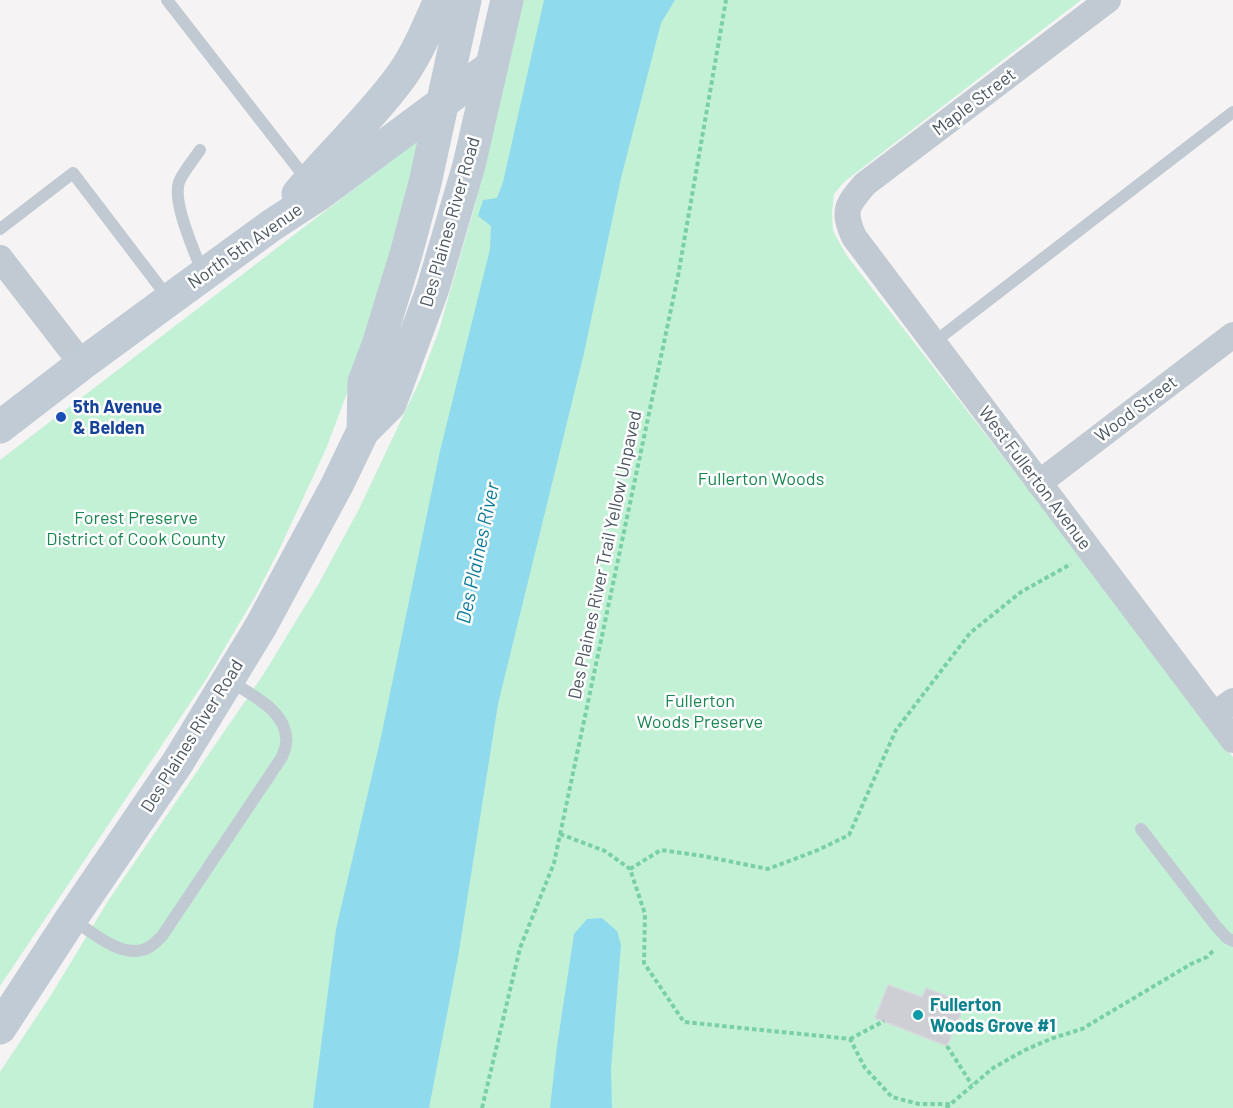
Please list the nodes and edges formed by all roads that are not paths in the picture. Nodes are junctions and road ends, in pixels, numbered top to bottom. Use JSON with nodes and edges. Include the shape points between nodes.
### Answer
{"nodes":[{"id":1,"x":166,"y":0,"type":"edge"},
{"id":2,"x":440,"y":0,"type":"edge"},
{"id":3,"x":465,"y":0,"type":"edge"},
{"id":4,"x":507,"y":0,"type":"edge"},
{"id":5,"x":1108,"y":0,"type":"edge"},
{"id":6,"x":492,"y":66,"type":"junction"},
{"id":7,"x":442,"y":103,"type":"junction"},
{"id":8,"x":1233,"y":112,"type":"edge"},
{"id":9,"x":200,"y":150,"type":"dead end"},
{"id":10,"x":313,"y":188,"type":"junction"},
{"id":11,"x":848,"y":211,"type":"joint"},
{"id":12,"x":0,"y":229,"type":"edge"},
{"id":13,"x":0,"y":258,"type":"edge"},
{"id":14,"x":203,"y":275,"type":"junction"},
{"id":15,"x":169,"y":300,"type":"junction"},
{"id":16,"x":1233,"y":335,"type":"edge"},
{"id":17,"x":933,"y":343,"type":"junction"},
{"id":18,"x":82,"y":364,"type":"junction"},
{"id":19,"x":0,"y":428,"type":"edge"},
{"id":20,"x":363,"y":431,"type":"junction"},
{"id":21,"x":1039,"y":483,"type":"junction"},
{"id":22,"x":228,"y":680,"type":"junction"},
{"id":23,"x":1224,"y":708,"type":"edge"},
{"id":24,"x":1233,"y":740,"type":"edge"},
{"id":25,"x":1141,"y":828,"type":"dead end"},
{"id":26,"x":71,"y":919,"type":"junction"},
{"id":27,"x":1230,"y":940,"type":"edge"},
{"id":28,"x":0,"y":1028,"type":"edge"}],
"edges":[{"from":1,"to":10,"type":"lane"},
{"from":2,"to":10,"type":"main road","via":[[403,73]]},
{"from":3,"to":7,"type":"main road","name":"Des Plaines River Road"},
{"from":4,"to":6,"type":"main road","name":"Des Plaines River Road"},
{"from":5,"to":11,"type":"street","name":"Maple Street","via":[[865,184],[851,200]]},
{"from":6,"to":7,"type":"main road","name":"North 5th Avenue"},
{"from":6,"to":20,"type":"main road","name":"Des Plaines River Road","via":[[434,288],[390,404]]},
{"from":7,"to":10,"type":"main road","name":"North 5th Avenue"},
{"from":7,"to":20,"type":"main road","name":"Des Plaines River Road","via":[[406,254],[364,382]]},
{"from":8,"to":17,"type":"lane"},
{"from":9,"to":14,"type":"lane","via":[[178,191],[179,207]]},
{"from":10,"to":14,"type":"main road","name":"North 5th Avenue","via":[[272,225]]},
{"from":11,"to":17,"type":"street","name":"West Fullerton Avenue","via":[[854,237]]},
{"from":12,"to":15,"type":"lane","via":[[74,173]]},
{"from":13,"to":18,"type":"street"},
{"from":14,"to":15,"type":"main road","name":"North 5th Avenue"},
{"from":15,"to":18,"type":"main road","name":"North 5th Avenue"},
{"from":16,"to":21,"type":"street","name":"Wood Street"},
{"from":17,"to":21,"type":"street","name":"West Fullerton Avenue"},
{"from":18,"to":19,"type":"main road","name":"North 5th Avenue"},
{"from":20,"to":22,"type":"main road","name":"Des Plaines River Road","via":[[261,626]]},
{"from":21,"to":23,"type":"street","name":"West Fullerton Avenue"},
{"from":22,"to":26,"type":"main road","name":"Des Plaines River Road","via":[[178,762]]},
{"from":22,"to":26,"type":"lane","via":[[278,716],[286,735],[282,757],[166,931],[151,946],[135,951],[115,947]]},
{"from":23,"to":24,"type":"street","name":"West Fullerton Avenue"},
{"from":25,"to":27,"type":"lane"},
{"from":26,"to":28,"type":"main road","name":"Des Plaines River Road"}]}
